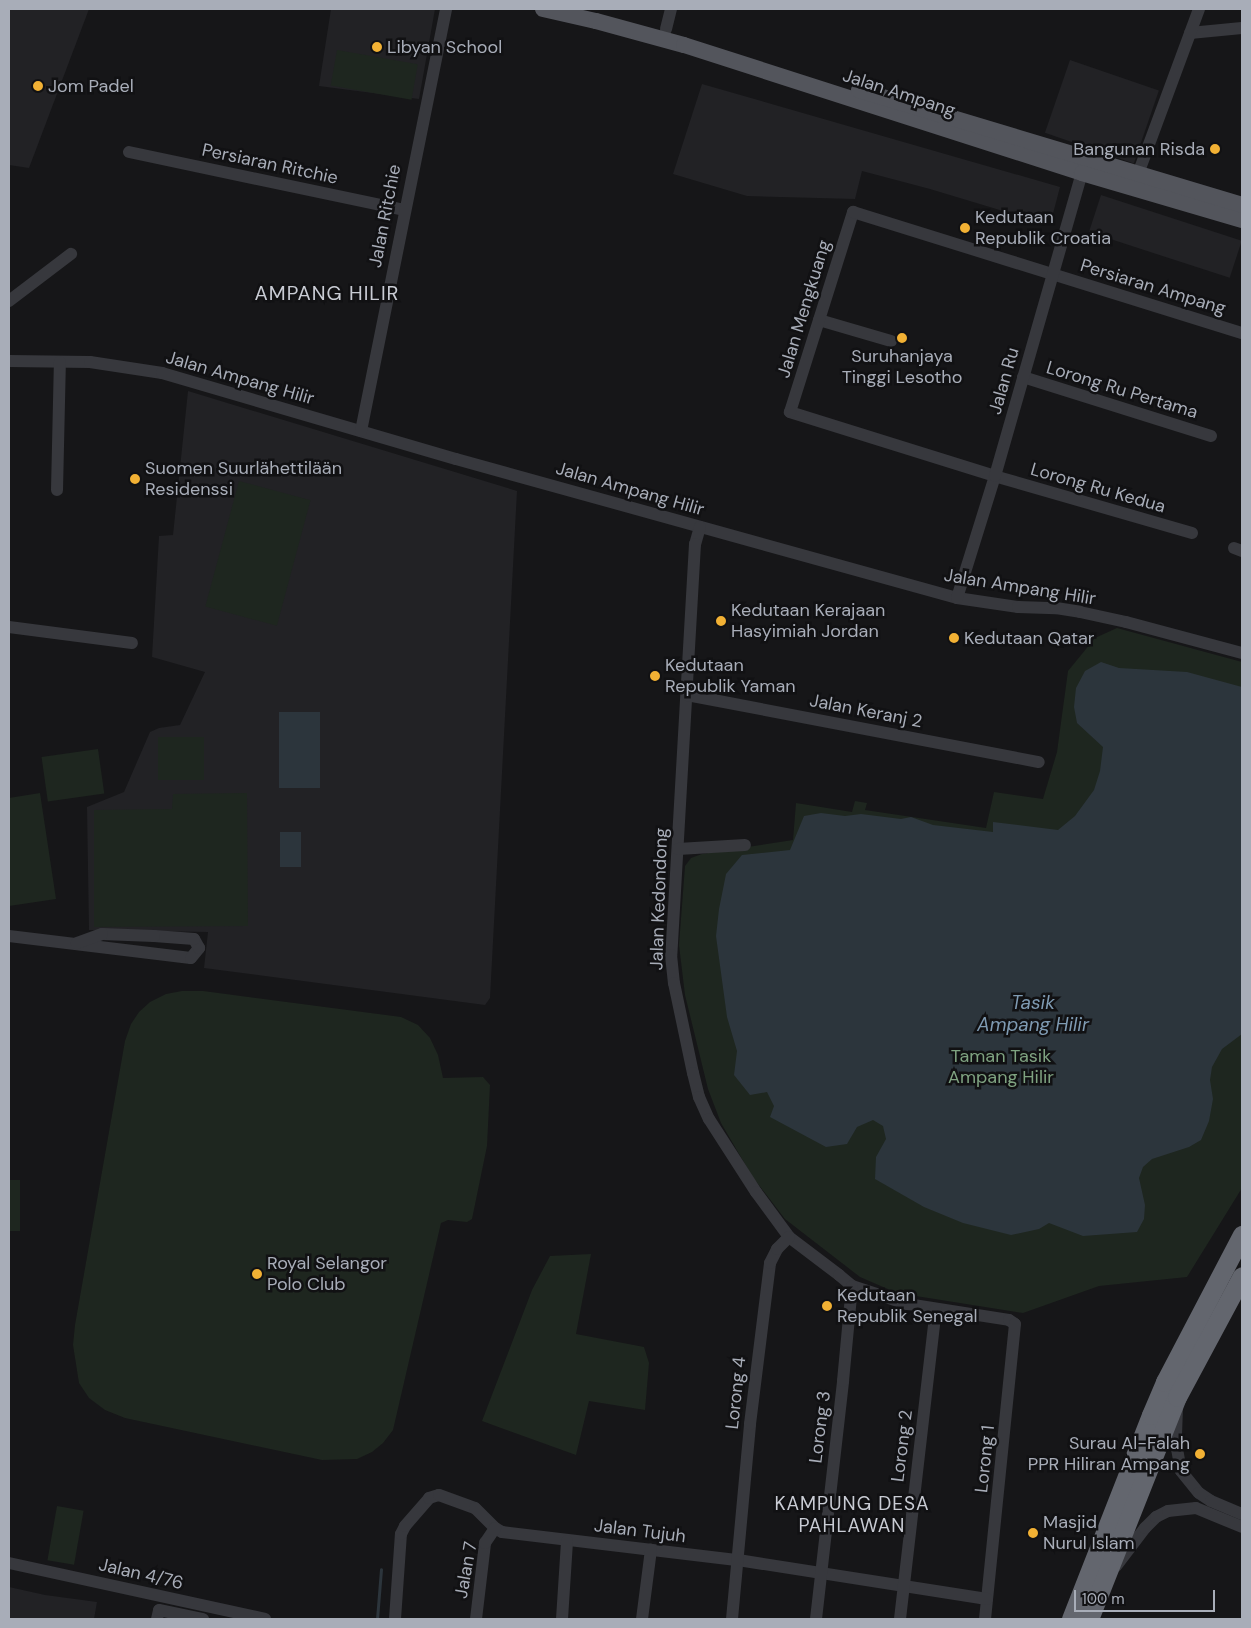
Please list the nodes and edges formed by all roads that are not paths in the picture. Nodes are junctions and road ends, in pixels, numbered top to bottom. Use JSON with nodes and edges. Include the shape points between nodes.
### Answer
{"nodes":[{"id":1,"x":446,"y":9,"type":"edge"},
{"id":2,"x":543,"y":9,"type":"edge"},
{"id":3,"x":593,"y":9,"type":"edge"},
{"id":4,"x":671,"y":9,"type":"edge"},
{"id":5,"x":1199,"y":9,"type":"edge"},
{"id":6,"x":1242,"y":28,"type":"edge"},
{"id":7,"x":666,"y":29,"type":"junction"},
{"id":8,"x":1190,"y":33,"type":"junction"},
{"id":9,"x":129,"y":152,"type":"dead end"},
{"id":10,"x":1082,"y":172,"type":"junction"},
{"id":11,"x":1138,"y":174,"type":"junction"},
{"id":12,"x":1242,"y":205,"type":"edge"},
{"id":13,"x":404,"y":210,"type":"junction"},
{"id":14,"x":1242,"y":220,"type":"edge"},
{"id":15,"x":71,"y":254,"type":"dead end"},
{"id":16,"x":1053,"y":275,"type":"junction"},
{"id":17,"x":9,"y":301,"type":"edge"},
{"id":18,"x":819,"y":320,"type":"junction"},
{"id":19,"x":1242,"y":332,"type":"edge"},
{"id":20,"x":891,"y":341,"type":"dead end"},
{"id":21,"x":9,"y":361,"type":"edge"},
{"id":22,"x":60,"y":362,"type":"junction"},
{"id":23,"x":1023,"y":377,"type":"junction"},
{"id":24,"x":361,"y":430,"type":"junction"},
{"id":25,"x":1211,"y":436,"type":"dead end"},
{"id":26,"x":995,"y":476,"type":"junction"},
{"id":27,"x":57,"y":490,"type":"dead end"},
{"id":28,"x":700,"y":527,"type":"junction"},
{"id":29,"x":1192,"y":533,"type":"dead end"},
{"id":30,"x":957,"y":598,"type":"junction"},
{"id":31,"x":9,"y":627,"type":"edge"},
{"id":32,"x":132,"y":643,"type":"dead end"},
{"id":33,"x":1242,"y":653,"type":"edge"},
{"id":34,"x":687,"y":695,"type":"junction"},
{"id":35,"x":1039,"y":762,"type":"dead end"},
{"id":36,"x":745,"y":845,"type":"dead end"},
{"id":37,"x":678,"y":849,"type":"junction"},
{"id":38,"x":9,"y":936,"type":"edge"},
{"id":39,"x":77,"y":943,"type":"junction"},
{"id":40,"x":1242,"y":1235,"type":"edge"},
{"id":41,"x":789,"y":1237,"type":"junction"},
{"id":42,"x":1242,"y":1276,"type":"edge"},
{"id":43,"x":852,"y":1286,"type":"junction"},
{"id":44,"x":936,"y":1309,"type":"junction"},
{"id":45,"x":1015,"y":1324,"type":"joint"},
{"id":46,"x":1177,"y":1397,"type":"junction"},
{"id":47,"x":1242,"y":1514,"type":"edge"},
{"id":48,"x":1242,"y":1527,"type":"edge"},
{"id":49,"x":495,"y":1528,"type":"junction"},
{"id":50,"x":567,"y":1540,"type":"junction"},
{"id":51,"x":651,"y":1550,"type":"junction"},
{"id":52,"x":738,"y":1560,"type":"junction"},
{"id":53,"x":9,"y":1563,"type":"edge"},
{"id":54,"x":822,"y":1573,"type":"junction"},
{"id":55,"x":1104,"y":1581,"type":"junction"},
{"id":56,"x":904,"y":1586,"type":"junction"},
{"id":57,"x":987,"y":1599,"type":"junction"},
{"id":58,"x":158,"y":1615,"type":"edge"},
{"id":59,"x":203,"y":1619,"type":"edge"},
{"id":60,"x":265,"y":1619,"type":"edge"},
{"id":61,"x":395,"y":1619,"type":"edge"},
{"id":62,"x":476,"y":1619,"type":"edge"},
{"id":63,"x":562,"y":1619,"type":"edge"},
{"id":64,"x":642,"y":1619,"type":"edge"},
{"id":65,"x":732,"y":1619,"type":"edge"},
{"id":66,"x":816,"y":1619,"type":"edge"},
{"id":67,"x":900,"y":1619,"type":"edge"},
{"id":68,"x":985,"y":1619,"type":"edge"},
{"id":69,"x":1071,"y":1619,"type":"edge"},
{"id":70,"x":1090,"y":1619,"type":"edge"}],
"edges":[{"from":1,"to":13,"type":"street","name":"Jalan Ritchie"},
{"from":2,"to":10,"type":"main road","name":"Jalan Ampang","via":[[677,43]]},
{"from":3,"to":7,"type":"main road","name":"Jalan Ampang"},
{"from":4,"to":7,"type":"street"},
{"from":5,"to":8,"type":"street"},
{"from":6,"to":8,"type":"street"},
{"from":7,"to":11,"type":"main road","name":"Jalan Ampang"},
{"from":8,"to":11,"type":"street"},
{"from":9,"to":13,"type":"street","name":"Persiaran Ritchie"},
{"from":10,"to":14,"type":"main road","name":"Jalan Ampang"},
{"from":10,"to":16,"type":"street","name":"Jalan Ru"},
{"from":11,"to":12,"type":"main road","name":"Jalan Ampang"},
{"from":13,"to":24,"type":"street","name":"Jalan Ritchie"},
{"from":15,"to":17,"type":"street"},
{"from":16,"to":18,"type":"street","name":"Jalan Mengkuang","via":[[853,212]]},
{"from":16,"to":19,"type":"street","name":"Persiaran Ampang"},
{"from":16,"to":23,"type":"street","name":"Jalan Ru"},
{"from":18,"to":20,"type":"street"},
{"from":18,"to":26,"type":"street","name":"Jalan Mengkuang","via":[[790,412]]},
{"from":21,"to":22,"type":"street","name":"Jalan Ampang Hilir"},
{"from":22,"to":24,"type":"street","name":"Jalan Ampang Hilir","via":[[115,364],[162,373]]},
{"from":22,"to":27,"type":"street"},
{"from":23,"to":25,"type":"street","name":"Lorong Ru Pertama"},
{"from":23,"to":26,"type":"street","name":"Jalan Ru"},
{"from":24,"to":28,"type":"street","name":"Jalan Ampang Hilir"},
{"from":26,"to":29,"type":"street","name":"Lorong Ru Kedua"},
{"from":26,"to":30,"type":"street","name":"Jalan Ru"},
{"from":28,"to":30,"type":"street","name":"Jalan Ampang Hilir"},
{"from":28,"to":34,"type":"street","name":"Jalan Kedondong","via":[[695,544]]},
{"from":30,"to":33,"type":"street","name":"Jalan Ampang Hilir","via":[[1080,612]]},
{"from":31,"to":32,"type":"street"},
{"from":34,"to":35,"type":"street","name":"Jalan Keranj 2"},
{"from":34,"to":37,"type":"street","name":"Jalan Kedondong"},
{"from":36,"to":37,"type":"street"},
{"from":37,"to":41,"type":"street","name":"Jalan Kedondong","via":[[671,955],[699,1097],[709,1119]]},
{"from":38,"to":39,"type":"street"},
{"from":39,"to":39,"type":"street","via":[[102,934],[194,938],[199,948],[191,958]]},
{"from":40,"to":69,"type":"highway","via":[[1154,1407]]},
{"from":41,"to":43,"type":"street","name":"Jalan Kedondong"},
{"from":41,"to":52,"type":"street","name":"Lorong 4","via":[[777,1249],[770,1263],[750,1424]]},
{"from":42,"to":46,"type":"highway"},
{"from":43,"to":44,"type":"street","name":"Jalan Kedondong","via":[[907,1304]]},
{"from":43,"to":54,"type":"street","name":"Lorong 3"},
{"from":44,"to":45,"type":"street","name":"Jalan Kedondong","via":[[1009,1320]]},
{"from":44,"to":56,"type":"street","name":"Lorong 2"},
{"from":45,"to":57,"type":"street","name":"Lorong 1"},
{"from":46,"to":47,"type":"street","via":[[1176,1443],[1181,1470],[1199,1493]]},
{"from":46,"to":55,"type":"highway"},
{"from":48,"to":55,"type":"street","via":[[1196,1508],[1168,1511],[1145,1528]]},
{"from":49,"to":50,"type":"street","name":"Jalan Tujuh","via":[[502,1532]]},
{"from":49,"to":61,"type":"street","via":[[475,1508],[439,1495],[429,1498],[401,1534]]},
{"from":49,"to":62,"type":"street","name":"Jalan 7","via":[[485,1543]]},
{"from":50,"to":51,"type":"street","name":"Jalan Tujuh"},
{"from":50,"to":63,"type":"street"},
{"from":51,"to":52,"type":"street","name":"Jalan Tujuh"},
{"from":51,"to":64,"type":"street"},
{"from":52,"to":54,"type":"street","name":"Jalan Tujuh"},
{"from":52,"to":65,"type":"street","name":"Lorong 4"},
{"from":53,"to":60,"type":"street","name":"Jalan 4/76"},
{"from":54,"to":56,"type":"street","name":"Jalan Tujuh"},
{"from":54,"to":66,"type":"street","name":"Lorong 3"},
{"from":55,"to":70,"type":"highway"},
{"from":56,"to":57,"type":"street","name":"Jalan Tujuh"},
{"from":56,"to":67,"type":"street","name":"Lorong 2"},
{"from":57,"to":68,"type":"street","name":"Lorong 1"},
{"from":58,"to":59,"type":"street"}]}
